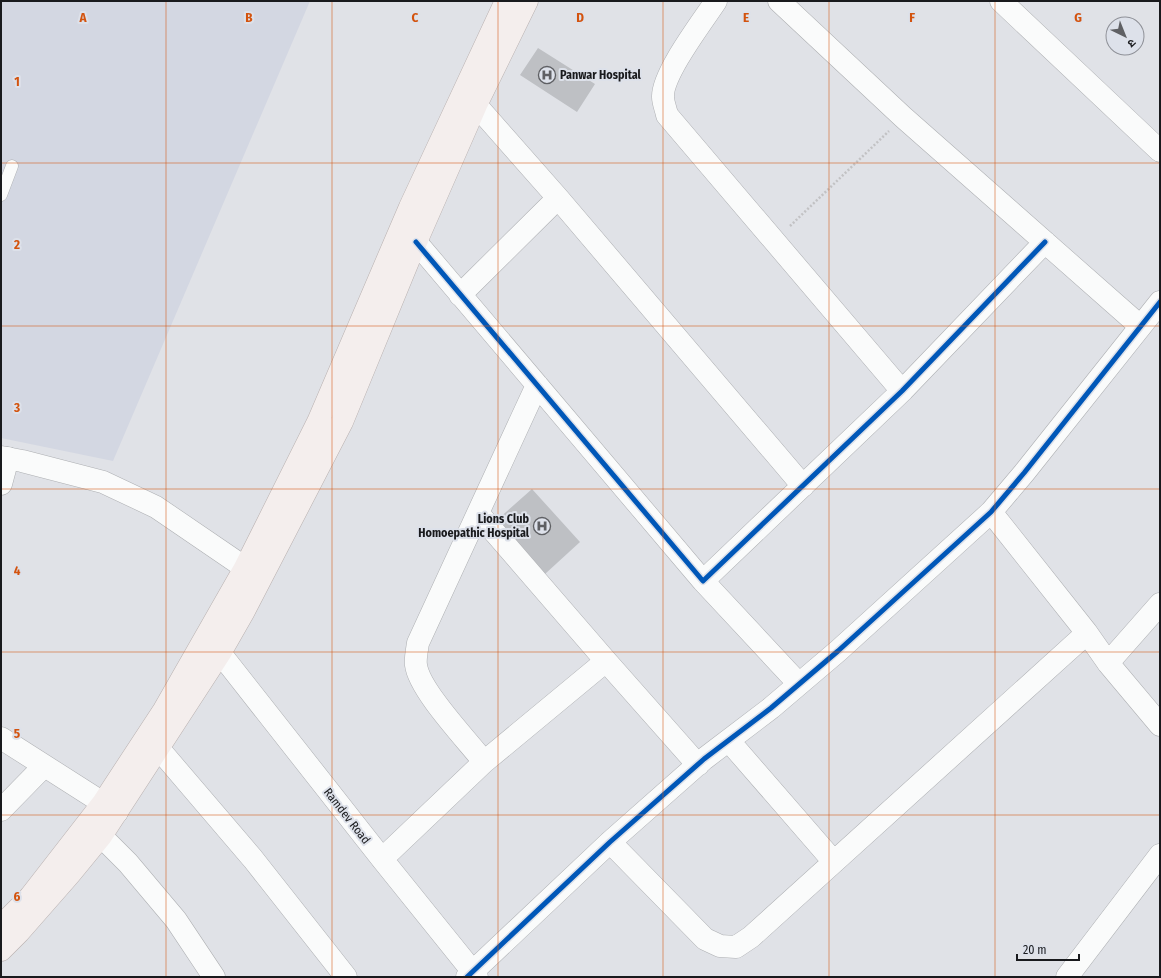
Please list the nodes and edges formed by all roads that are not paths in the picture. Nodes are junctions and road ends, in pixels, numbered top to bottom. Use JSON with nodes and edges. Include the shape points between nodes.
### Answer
{"nodes":[{"id":1,"x":506,"y":1,"type":"edge"},
{"id":2,"x":528,"y":1,"type":"edge"},
{"id":3,"x":716,"y":1,"type":"edge"},
{"id":4,"x":779,"y":1,"type":"edge"},
{"id":5,"x":1001,"y":1,"type":"edge"},
{"id":6,"x":476,"y":105,"type":"junction"},
{"id":7,"x":1160,"y":151,"type":"edge"},
{"id":8,"x":12,"y":166,"type":"dead end"},
{"id":9,"x":1,"y":195,"type":"edge"},
{"id":10,"x":558,"y":198,"type":"junction"},
{"id":11,"x":416,"y":242,"type":"junction"},
{"id":12,"x":1045,"y":242,"type":"junction"},
{"id":13,"x":460,"y":295,"type":"junction"},
{"id":14,"x":1160,"y":302,"type":"edge"},
{"id":15,"x":1140,"y":326,"type":"junction"},
{"id":16,"x":537,"y":385,"type":"junction"},
{"id":17,"x":902,"y":391,"type":"junction"},
{"id":18,"x":4,"y":457,"type":"edge"},
{"id":19,"x":1,"y":484,"type":"edge"},
{"id":20,"x":803,"y":486,"type":"junction"},
{"id":21,"x":991,"y":512,"type":"junction"},
{"id":22,"x":478,"y":513,"type":"junction"},
{"id":23,"x":253,"y":573,"type":"junction"},
{"id":24,"x":703,"y":581,"type":"junction"},
{"id":25,"x":1160,"y":604,"type":"edge"},
{"id":26,"x":1086,"y":633,"type":"junction"},
{"id":27,"x":220,"y":653,"type":"junction"},
{"id":28,"x":606,"y":661,"type":"junction"},
{"id":29,"x":1108,"y":663,"type":"junction"},
{"id":30,"x":799,"y":684,"type":"junction"},
{"id":31,"x":1160,"y":725,"type":"edge"},
{"id":32,"x":1,"y":738,"type":"edge"},
{"id":33,"x":729,"y":741,"type":"junction"},
{"id":34,"x":159,"y":748,"type":"junction"},
{"id":35,"x":484,"y":762,"type":"junction"},
{"id":36,"x":698,"y":765,"type":"junction"},
{"id":37,"x":44,"y":766,"type":"junction"},
{"id":38,"x":110,"y":808,"type":"junction"},
{"id":39,"x":1,"y":810,"type":"edge"},
{"id":40,"x":101,"y":836,"type":"junction"},
{"id":41,"x":610,"y":842,"type":"junction"},
{"id":42,"x":1160,"y":855,"type":"edge"},
{"id":43,"x":382,"y":859,"type":"junction"},
{"id":44,"x":834,"y":862,"type":"junction"},
{"id":45,"x":1,"y":926,"type":"edge"},
{"id":46,"x":1,"y":950,"type":"edge"},
{"id":47,"x":472,"y":975,"type":"edge"},
{"id":48,"x":214,"y":977,"type":"edge"},
{"id":49,"x":346,"y":977,"type":"edge"},
{"id":50,"x":1067,"y":977,"type":"edge"}],
"edges":[{"from":1,"to":23,"type":"main road","via":[[410,207]]},
{"from":2,"to":6,"type":"main road"},
{"from":3,"to":17,"type":"street","via":[[666,79],[663,97],[667,115]]},
{"from":4,"to":12,"type":"street","via":[[903,117]]},
{"from":5,"to":7,"type":"street"},
{"from":6,"to":10,"type":"street"},
{"from":6,"to":11,"type":"main road"},
{"from":8,"to":9,"type":"lane"},
{"from":10,"to":13,"type":"street"},
{"from":10,"to":20,"type":"street"},
{"from":11,"to":13,"type":"street"},
{"from":11,"to":23,"type":"main road","via":[[342,422]]},
{"from":12,"to":15,"type":"street"},
{"from":12,"to":17,"type":"street"},
{"from":13,"to":16,"type":"street"},
{"from":14,"to":15,"type":"street"},
{"from":15,"to":21,"type":"street"},
{"from":16,"to":22,"type":"street"},
{"from":16,"to":24,"type":"street"},
{"from":17,"to":20,"type":"street"},
{"from":18,"to":19,"type":"street"},
{"from":18,"to":23,"type":"street","via":[[103,482],[156,507]]},
{"from":20,"to":24,"type":"street"},
{"from":21,"to":26,"type":"street"},
{"from":21,"to":30,"type":"street"},
{"from":22,"to":28,"type":"street"},
{"from":22,"to":35,"type":"street","via":[[418,643],[416,665],[423,684],[436,703]]},
{"from":23,"to":27,"type":"main road"},
{"from":23,"to":38,"type":"main road","via":[[164,710]]},
{"from":24,"to":30,"type":"street"},
{"from":25,"to":29,"type":"street"},
{"from":26,"to":29,"type":"street"},
{"from":26,"to":44,"type":"street"},
{"from":27,"to":34,"type":"main road"},
{"from":27,"to":43,"type":"street","name":"Ramdev Road"},
{"from":28,"to":35,"type":"street"},
{"from":28,"to":36,"type":"street"},
{"from":29,"to":31,"type":"street"},
{"from":30,"to":33,"type":"street"},
{"from":32,"to":37,"type":"street"},
{"from":33,"to":36,"type":"street"},
{"from":33,"to":44,"type":"street"},
{"from":34,"to":38,"type":"main road"},
{"from":34,"to":49,"type":"street","via":[[253,859]]},
{"from":35,"to":43,"type":"street"},
{"from":36,"to":41,"type":"street"},
{"from":37,"to":38,"type":"street"},
{"from":37,"to":39,"type":"street"},
{"from":38,"to":40,"type":"main road"},
{"from":38,"to":45,"type":"main road"},
{"from":40,"to":46,"type":"main road"},
{"from":40,"to":48,"type":"street","via":[[128,863],[176,920]]},
{"from":41,"to":44,"type":"street","via":[[705,939],[720,946],[736,947],[751,937]]},
{"from":41,"to":47,"type":"street"},
{"from":42,"to":50,"type":"street"},
{"from":43,"to":47,"type":"street","name":"Ramdev Road"}]}
